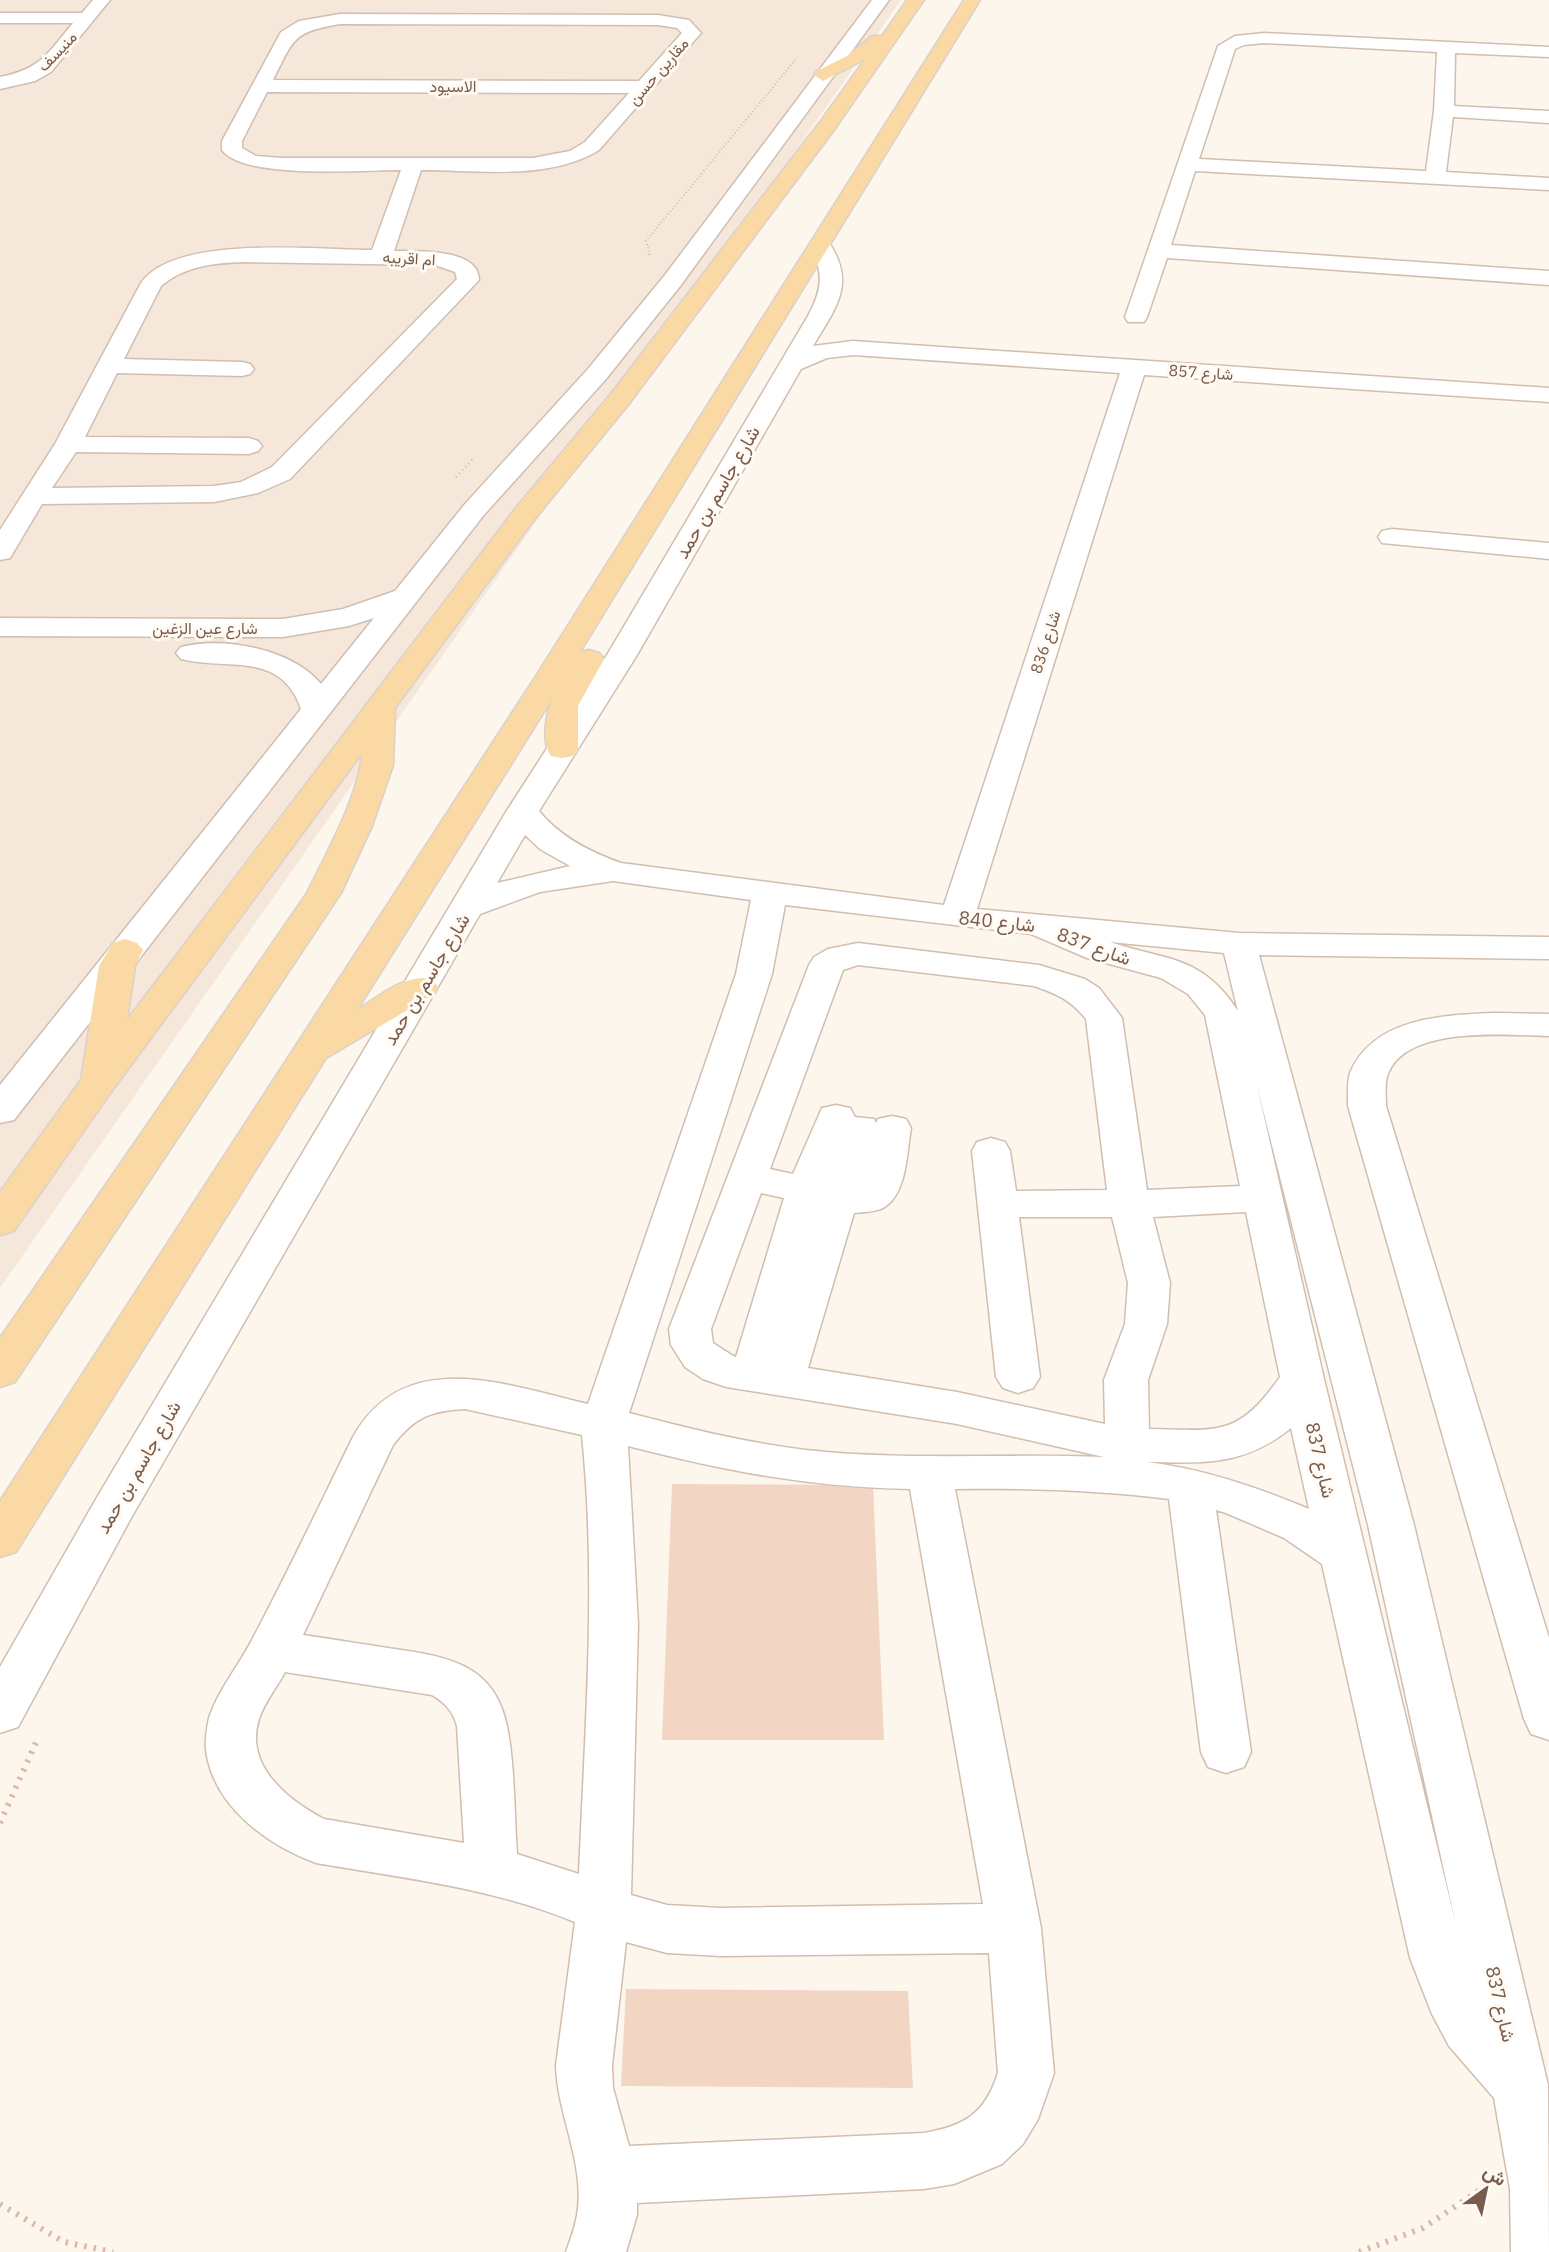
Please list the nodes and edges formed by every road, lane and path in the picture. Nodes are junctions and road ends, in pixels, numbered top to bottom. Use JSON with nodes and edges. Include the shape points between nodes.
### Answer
{"nodes":[{"id":1,"x":102,"y":0,"type":"edge"},
{"id":2,"x":432,"y":0,"type":"edge"},
{"id":3,"x":881,"y":0,"type":"edge"},
{"id":4,"x":916,"y":0,"type":"edge"},
{"id":5,"x":972,"y":0,"type":"edge"},
{"id":6,"x":0,"y":18,"type":"edge"},
{"id":7,"x":88,"y":18,"type":"junction"},
{"id":8,"x":422,"y":19,"type":"junction"},
{"id":9,"x":897,"y":27,"type":"junction"},
{"id":10,"x":1446,"y":47,"type":"junction"},
{"id":11,"x":801,"y":52,"type":"dead end"},
{"id":12,"x":1549,"y":52,"type":"edge"},
{"id":13,"x":823,"y":75,"type":"junction"},
{"id":14,"x":0,"y":83,"type":"edge"},
{"id":15,"x":262,"y":86,"type":"junction"},
{"id":16,"x":644,"y":87,"type":"junction"},
{"id":17,"x":1444,"y":111,"type":"junction"},
{"id":18,"x":1549,"y":117,"type":"edge"},
{"id":19,"x":413,"y":164,"type":"junction"},
{"id":20,"x":1189,"y":165,"type":"junction"},
{"id":21,"x":1435,"y":178,"type":"junction"},
{"id":22,"x":1549,"y":184,"type":"edge"},
{"id":23,"x":820,"y":246,"type":"junction"},
{"id":24,"x":1158,"y":251,"type":"junction"},
{"id":25,"x":381,"y":256,"type":"junction"},
{"id":26,"x":650,"y":257,"type":"dead end"},
{"id":27,"x":1549,"y":278,"type":"edge"},
{"id":28,"x":1136,"y":317,"type":"dead end"},
{"id":29,"x":813,"y":327,"type":"junction"},
{"id":30,"x":853,"y":348,"type":"junction"},
{"id":31,"x":791,"y":364,"type":"junction"},
{"id":32,"x":108,"y":366,"type":"junction"},
{"id":33,"x":1134,"y":367,"type":"junction"},
{"id":34,"x":242,"y":369,"type":"dead end"},
{"id":35,"x":1549,"y":395,"type":"edge"},
{"id":36,"x":68,"y":444,"type":"junction"},
{"id":37,"x":249,"y":446,"type":"dead end"},
{"id":38,"x":477,"y":455,"type":"dead end"},
{"id":39,"x":454,"y":479,"type":"dead end"},
{"id":40,"x":34,"y":496,"type":"junction"},
{"id":41,"x":1392,"y":537,"type":"dead end"},
{"id":42,"x":1549,"y":551,"type":"edge"},
{"id":43,"x":0,"y":552,"type":"edge"},
{"id":44,"x":405,"y":597,"type":"junction"},
{"id":45,"x":587,"y":617,"type":"junction"},
{"id":46,"x":0,"y":627,"type":"edge"},
{"id":47,"x":283,"y":628,"type":"junction"},
{"id":48,"x":0,"y":651,"type":"edge"},
{"id":49,"x":263,"y":658,"type":"junction"},
{"id":50,"x":380,"y":708,"type":"junction"},
{"id":51,"x":316,"y":709,"type":"junction"},
{"id":52,"x":562,"y":749,"type":"junction"},
{"id":53,"x":522,"y":812,"type":"junction"},
{"id":54,"x":615,"y":872,"type":"junction"},
{"id":55,"x":770,"y":892,"type":"junction"},
{"id":56,"x":469,"y":906,"type":"junction"},
{"id":57,"x":957,"y":917,"type":"junction"},
{"id":58,"x":1041,"y":926,"type":"junction"},
{"id":59,"x":1239,"y":944,"type":"junction"},
{"id":60,"x":1549,"y":948,"type":"edge"},
{"id":61,"x":125,"y":950,"type":"junction"},
{"id":62,"x":420,"y":987,"type":"junction"},
{"id":63,"x":1549,"y":1025,"type":"edge"},
{"id":64,"x":309,"y":1054,"type":"junction"},
{"id":65,"x":98,"y":1084,"type":"junction"},
{"id":66,"x":0,"y":1111,"type":"edge"},
{"id":67,"x":862,"y":1124,"type":"dead end"},
{"id":68,"x":991,"y":1151,"type":"dead end"},
{"id":69,"x":748,"y":1177,"type":"junction"},
{"id":70,"x":822,"y":1194,"type":"junction"},
{"id":71,"x":1262,"y":1198,"type":"junction"},
{"id":72,"x":998,"y":1203,"type":"junction"},
{"id":73,"x":1129,"y":1203,"type":"junction"},
{"id":74,"x":0,"y":1222,"type":"edge"},
{"id":75,"x":0,"y":1371,"type":"edge"},
{"id":76,"x":767,"y":1376,"type":"junction"},
{"id":77,"x":1018,"y":1377,"type":"dead end"},
{"id":78,"x":1302,"y":1379,"type":"junction"},
{"id":79,"x":603,"y":1424,"type":"junction"},
{"id":80,"x":1127,"y":1444,"type":"junction"},
{"id":81,"x":929,"y":1471,"type":"junction"},
{"id":82,"x":1190,"y":1485,"type":"junction"},
{"id":83,"x":0,"y":1539,"type":"edge"},
{"id":84,"x":1342,"y":1554,"type":"junction"},
{"id":85,"x":272,"y":1650,"type":"junction"},
{"id":86,"x":0,"y":1713,"type":"edge"},
{"id":87,"x":1549,"y":1719,"type":"edge"},
{"id":88,"x":1226,"y":1752,"type":"dead end"},
{"id":89,"x":492,"y":1871,"type":"junction"},
{"id":90,"x":604,"y":1908,"type":"junction"},
{"id":91,"x":1014,"y":1928,"type":"junction"},
{"id":92,"x":1520,"y":2085,"type":"junction"},
{"id":93,"x":607,"y":2176,"type":"junction"},
{"id":94,"x":1491,"y":2184,"type":"dead end"},
{"id":95,"x":0,"y":2204,"type":"edge"},
{"id":96,"x":113,"y":2252,"type":"edge"},
{"id":97,"x":596,"y":2252,"type":"edge"},
{"id":98,"x":1359,"y":2252,"type":"edge"},
{"id":99,"x":1541,"y":2252,"type":"edge"}],
"edges":[{"from":1,"to":7,"type":"street","name":"منيسف"},
{"from":2,"to":8,"type":"street"},
{"from":3,"to":13,"type":"street"},
{"from":4,"to":9,"type":"main road"},
{"from":5,"to":23,"type":"main road"},
{"from":6,"to":7,"type":"street"},
{"from":7,"to":14,"type":"street","name":"منيسف","via":[[39,72]]},
{"from":8,"to":15,"type":"street","name":"مقارين حسن","via":[[340,19],[305,25],[287,36]]},
{"from":8,"to":16,"type":"street","name":"مقارين حسن","via":[[658,20],[689,27],[690,36]]},
{"from":9,"to":13,"type":"main road","via":[[853,60]]},
{"from":9,"to":50,"type":"main road","via":[[619,400],[524,516]]},
{"from":10,"to":12,"type":"street"},
{"from":10,"to":17,"type":"street"},
{"from":10,"to":20,"type":"street","via":[[1264,38],[1232,43],[1227,46]]},
{"from":11,"to":26,"type":"path","via":[[646,241]]},
{"from":13,"to":44,"type":"street","via":[[673,280]]},
{"from":15,"to":16,"type":"street","name":"الاسيود"},
{"from":15,"to":19,"type":"street","name":"مقارين حسن","via":[[232,141],[236,155],[268,163]]},
{"from":16,"to":19,"type":"street","name":"مقارين حسن","via":[[592,146],[576,156],[533,164]]},
{"from":17,"to":18,"type":"street"},
{"from":17,"to":21,"type":"street"},
{"from":19,"to":25,"type":"street"},
{"from":20,"to":21,"type":"street"},
{"from":20,"to":24,"type":"street"},
{"from":21,"to":22,"type":"street"},
{"from":23,"to":29,"type":"street","name":"شارع جاسم بن حمد","via":[[832,266],[833,288]]},
{"from":23,"to":45,"type":"main road"},
{"from":24,"to":27,"type":"street"},
{"from":24,"to":28,"type":"street"},
{"from":25,"to":32,"type":"street","name":"ام اقريبه","via":[[224,256],[171,269],[152,284]]},
{"from":25,"to":40,"type":"street","name":"ام اقريبه","via":[[438,258],[463,267],[468,279],[281,473],[252,488],[210,495]]},
{"from":29,"to":30,"type":"street","name":"شارع 857"},
{"from":29,"to":31,"type":"street","name":"شارع جاسم بن حمد"},
{"from":30,"to":31,"type":"street","name":"شارع 857","via":[[823,351]]},
{"from":30,"to":33,"type":"street","name":"شارع 857"},
{"from":31,"to":52,"type":"street","name":"شارع جاسم بن حمد","via":[[622,655]]},
{"from":32,"to":34,"type":"street"},
{"from":32,"to":36,"type":"street","name":"ام اقريبه"},
{"from":33,"to":35,"type":"street","name":"شارع 857"},
{"from":33,"to":57,"type":"street","name":"شارع 836"},
{"from":36,"to":37,"type":"street"},
{"from":36,"to":40,"type":"street","name":"ام اقريبه"},
{"from":38,"to":39,"type":"path"},
{"from":40,"to":43,"type":"street","name":"ام اقريبه"},
{"from":41,"to":42,"type":"street"},
{"from":44,"to":47,"type":"street","name":"شارع عين الزغين","via":[[349,617]]},
{"from":44,"to":51,"type":"street"},
{"from":45,"to":52,"type":"main road","via":[[594,650],[563,706]]},
{"from":45,"to":64,"type":"main road"},
{"from":46,"to":47,"type":"street","name":"شارع عين الزغين"},
{"from":47,"to":49,"type":"street","via":[[326,633],[337,642],[335,649],[321,656]]},
{"from":48,"to":49,"type":"street","name":"شارع عين الزغين"},
{"from":49,"to":51,"type":"street","name":"شارع عين الزغين","via":[[306,684]]},
{"from":50,"to":65,"type":"main road"},
{"from":50,"to":75,"type":"main road","via":[[377,765],[356,826],[324,893]]},
{"from":51,"to":61,"type":"street"},
{"from":52,"to":53,"type":"street","name":"شارع جاسم بن حمد"},
{"from":53,"to":54,"type":"street","name":"شارع 840","via":[[556,847]]},
{"from":53,"to":56,"type":"street","name":"شارع جاسم بن حمد"},
{"from":54,"to":55,"type":"street","name":"شارع 840"},
{"from":54,"to":56,"type":"street","name":"شارع 840","via":[[535,881]]},
{"from":55,"to":57,"type":"street","name":"شارع 840"},
{"from":55,"to":79,"type":"street","via":[[754,974]]},
{"from":56,"to":62,"type":"street","name":"شارع جاسم بن حمد"},
{"from":57,"to":58,"type":"street","name":"شارع 840"},
{"from":58,"to":59,"type":"street","name":"شارع 840"},
{"from":58,"to":71,"type":"street","name":"شارع 837","via":[[1106,953],[1177,971],[1213,996],[1223,1015]]},
{"from":59,"to":60,"type":"street","name":"شارع 840"},
{"from":59,"to":92,"type":"street","name":"شارع 837","via":[[1391,1525]]},
{"from":61,"to":65,"type":"main road","via":[[117,966]]},
{"from":61,"to":66,"type":"street"},
{"from":62,"to":64,"type":"main road"},
{"from":62,"to":86,"type":"street","name":"شارع جاسم بن حمد","via":[[122,1494]]},
{"from":63,"to":87,"type":"street","via":[[1464,1025],[1413,1034],[1378,1056],[1364,1088]]},
{"from":64,"to":83,"type":"main road"},
{"from":65,"to":74,"type":"main road"},
{"from":67,"to":70,"type":"street"},
{"from":68,"to":72,"type":"street"},
{"from":69,"to":70,"type":"street"},
{"from":69,"to":73,"type":"street","via":[[827,965],[840,956],[858,954],[1039,976],[1086,996],[1104,1018],[1107,1030]]},
{"from":69,"to":76,"type":"street","via":[[690,1339],[712,1366]]},
{"from":70,"to":76,"type":"street"},
{"from":71,"to":73,"type":"street"},
{"from":71,"to":78,"type":"street","name":"شارع 837"},
{"from":72,"to":73,"type":"street"},
{"from":72,"to":77,"type":"street"},
{"from":73,"to":80,"type":"street","via":[[1149,1283],[1146,1324],[1126,1380]]},
{"from":76,"to":80,"type":"street","via":[[957,1408],[1034,1428]]},
{"from":78,"to":80,"type":"street","via":[[1276,1416],[1252,1435],[1212,1446]]},
{"from":78,"to":84,"type":"street","name":"شارع 837"},
{"from":79,"to":81,"type":"street","via":[[768,1462],[854,1471]]},
{"from":79,"to":85,"type":"street","via":[[465,1393],[437,1394],[410,1402],[389,1418],[375,1437]]},
{"from":79,"to":90,"type":"street","via":[[614,1624]]},
{"from":81,"to":82,"type":"street","via":[[1079,1473]]},
{"from":81,"to":91,"type":"street"},
{"from":82,"to":84,"type":"street","via":[[1295,1522]]},
{"from":82,"to":88,"type":"street"},
{"from":84,"to":92,"type":"street","name":"شارع 837","via":[[1445,1984],[1474,2037]]},
{"from":85,"to":89,"type":"street","via":[[440,1676],[469,1694],[482,1726]]},
{"from":85,"to":89,"type":"street","via":[[234,1718],[231,1749],[241,1778],[260,1802],[285,1824],[316,1840]]},
{"from":89,"to":90,"type":"street","via":[[540,1883]]},
{"from":90,"to":91,"type":"street","via":[[642,1924],[690,1932]]},
{"from":90,"to":93,"type":"street","via":[[584,2064],[585,2088]]},
{"from":91,"to":93,"type":"street","via":[[1026,2073],[1018,2100],[1003,2124],[981,2144],[954,2156],[924,2161]]},
{"from":92,"to":99,"type":"street","name":"شارع 837","via":[[1538,2175]]},
{"from":93,"to":97,"type":"street","via":[[607,2215]]},
{"from":94,"to":98,"type":"path","via":[[1469,2193],[1430,2223]]},
{"from":95,"to":96,"type":"path","via":[[64,2242]]}]}
